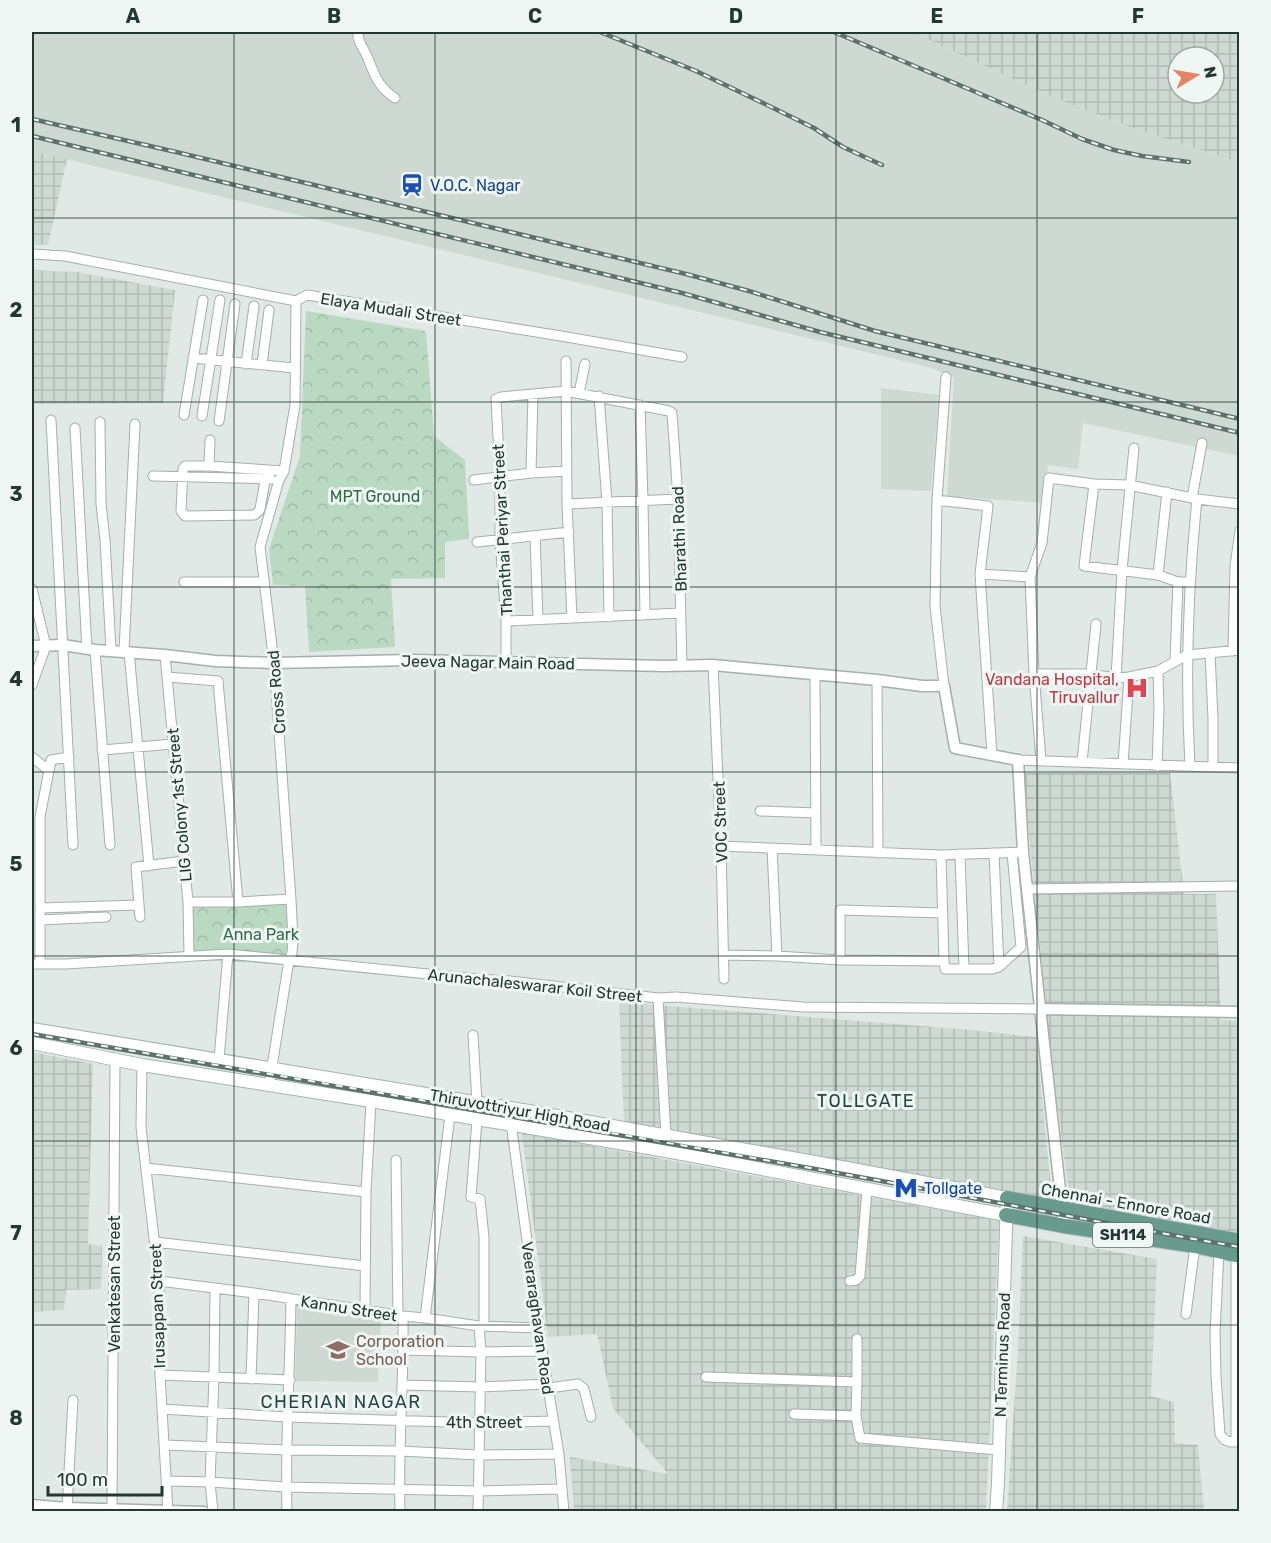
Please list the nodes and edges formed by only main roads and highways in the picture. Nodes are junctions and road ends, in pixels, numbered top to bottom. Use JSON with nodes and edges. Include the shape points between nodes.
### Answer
{"nodes":[{"id":1,"x":32,"y":1029,"type":"edge"},
{"id":2,"x":32,"y":1043,"type":"edge"},
{"id":3,"x":1007,"y":1198,"type":"junction"},
{"id":4,"x":1006,"y":1215,"type":"junction"},
{"id":5,"x":1239,"y":1241,"type":"edge"},
{"id":6,"x":1238,"y":1256,"type":"edge"},
{"id":7,"x":996,"y":1512,"type":"edge"}],
"edges":[{"from":1,"to":3,"type":"main road","name":"Thiruvottriyur High Road","via":[[509,1108]]},
{"from":2,"to":4,"type":"main road","name":"Thiruvottriyur High Road","via":[[142,1065],[666,1151]]},
{"from":3,"to":4,"type":"main road","name":"N Terminus Road"},
{"from":3,"to":5,"type":"main road","name":"Chennai - Ennore Road","number":"SH114"},
{"from":4,"to":6,"type":"main road","name":"Chennai - Ennore Road","number":"SH114"},
{"from":4,"to":7,"type":"main road","name":"N Terminus Road"}]}
